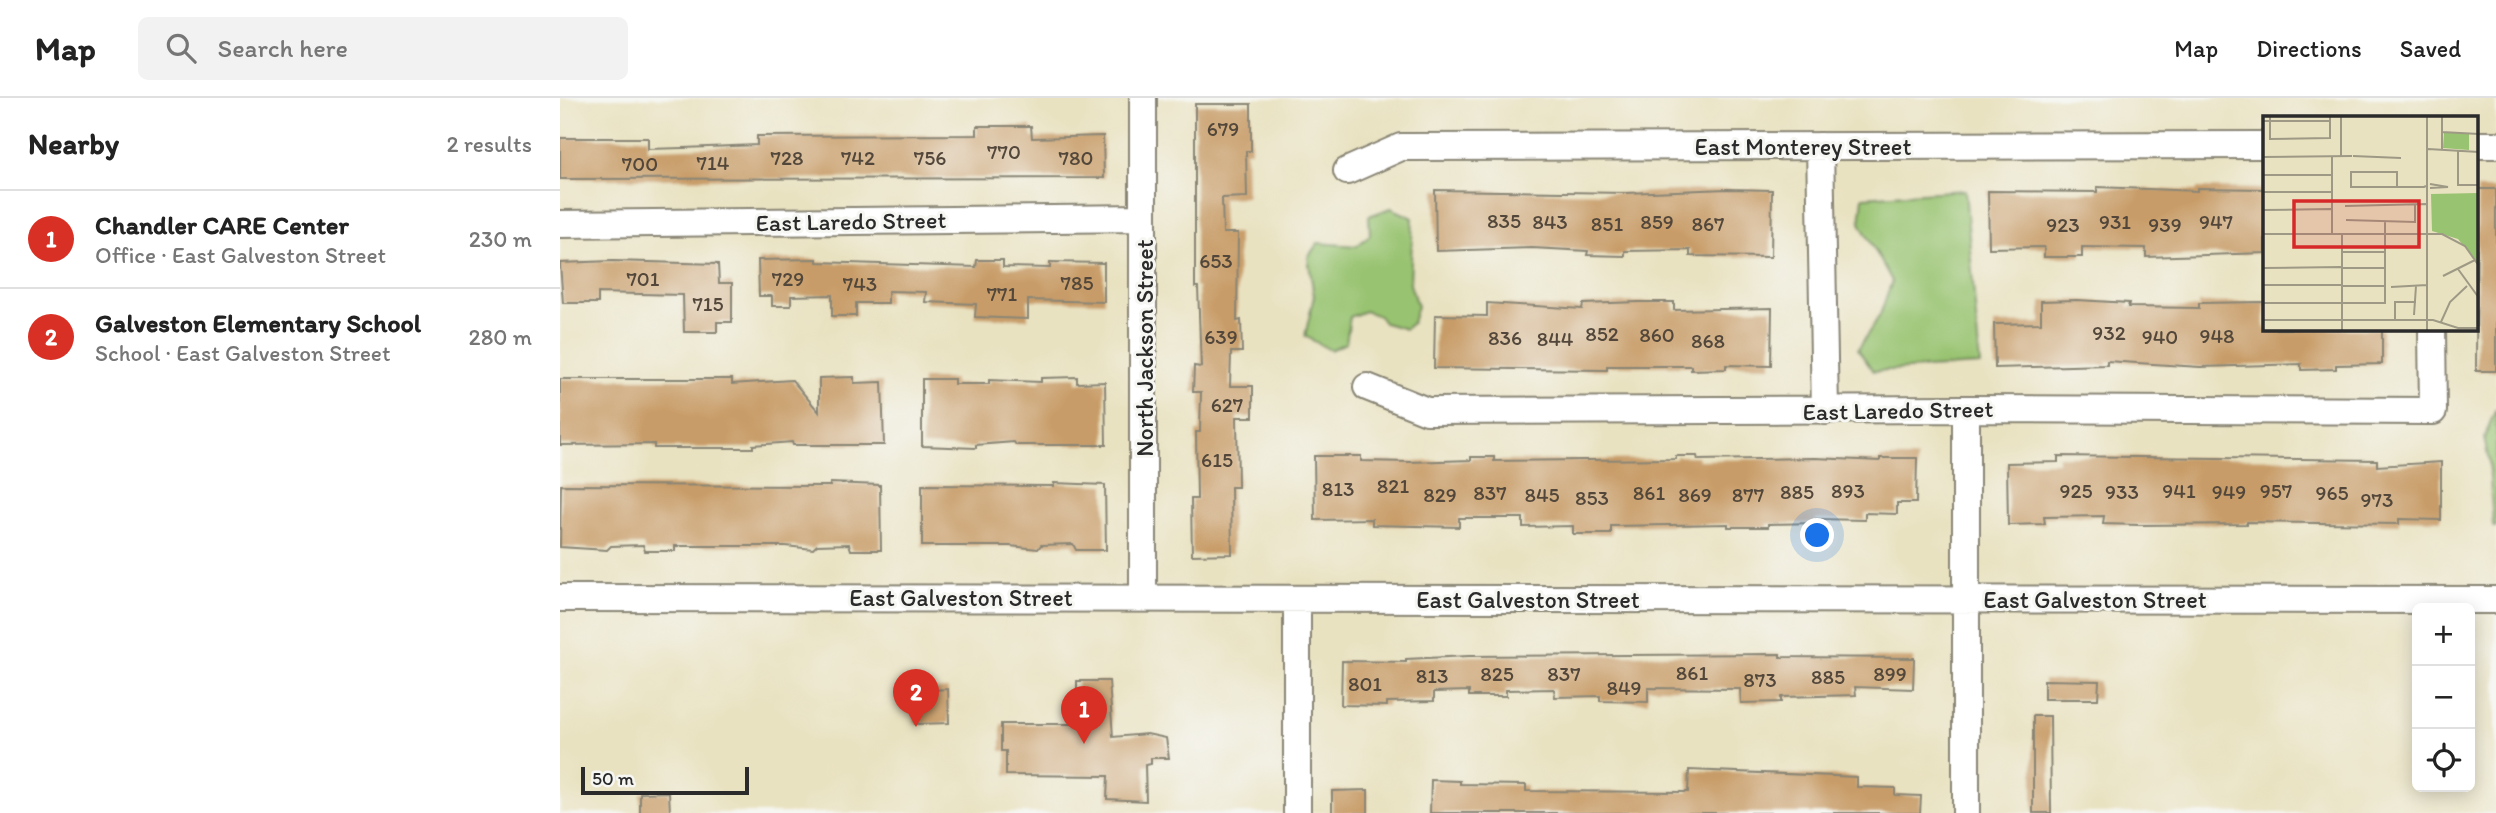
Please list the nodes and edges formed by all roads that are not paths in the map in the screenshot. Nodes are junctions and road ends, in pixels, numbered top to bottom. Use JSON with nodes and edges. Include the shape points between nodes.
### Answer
{"nodes":[{"id":1,"x":1143,"y":98,"type":"edge"},
{"id":2,"x":2263,"y":145,"type":"edge"},
{"id":3,"x":2478,"y":145,"type":"edge"},
{"id":4,"x":2496,"y":145,"type":"edge"},
{"id":5,"x":1820,"y":146,"type":"junction"},
{"id":6,"x":1346,"y":171,"type":"dead end"},
{"id":7,"x":1143,"y":218,"type":"junction"},
{"id":8,"x":560,"y":224,"type":"edge"},
{"id":9,"x":2432,"y":331,"type":"edge"},
{"id":10,"x":1367,"y":387,"type":"dead end"},
{"id":11,"x":1966,"y":409,"type":"junction"},
{"id":12,"x":1825,"y":411,"type":"junction"},
{"id":13,"x":1143,"y":597,"type":"junction"},
{"id":14,"x":560,"y":598,"type":"edge"},
{"id":15,"x":1297,"y":598,"type":"junction"},
{"id":16,"x":1966,"y":599,"type":"junction"},
{"id":17,"x":2496,"y":600,"type":"edge"},
{"id":18,"x":1297,"y":813,"type":"edge"},
{"id":19,"x":1966,"y":813,"type":"edge"}],
"edges":[{"from":1,"to":7,"type":"street","name":"North Jackson Street"},
{"from":2,"to":5,"type":"street","name":"East Monterey Street"},
{"from":3,"to":4,"type":"street"},
{"from":5,"to":6,"type":"street","name":"East Monterey Street","via":[[1401,147]]},
{"from":5,"to":12,"type":"street"},
{"from":7,"to":8,"type":"street","name":"East Laredo Street"},
{"from":7,"to":13,"type":"street","name":"North Jackson Street"},
{"from":9,"to":11,"type":"street","name":"East Laredo Street","via":[[2433,411]]},
{"from":10,"to":12,"type":"street","name":"East Laredo Street","via":[[1427,411]]},
{"from":11,"to":12,"type":"street","name":"East Laredo Street"},
{"from":11,"to":16,"type":"street"},
{"from":13,"to":14,"type":"street","name":"East Galveston Street"},
{"from":13,"to":15,"type":"street","name":"East Galveston Street"},
{"from":15,"to":16,"type":"street","name":"East Galveston Street"},
{"from":15,"to":18,"type":"street"},
{"from":16,"to":17,"type":"street","name":"East Galveston Street"},
{"from":16,"to":19,"type":"street"}]}
